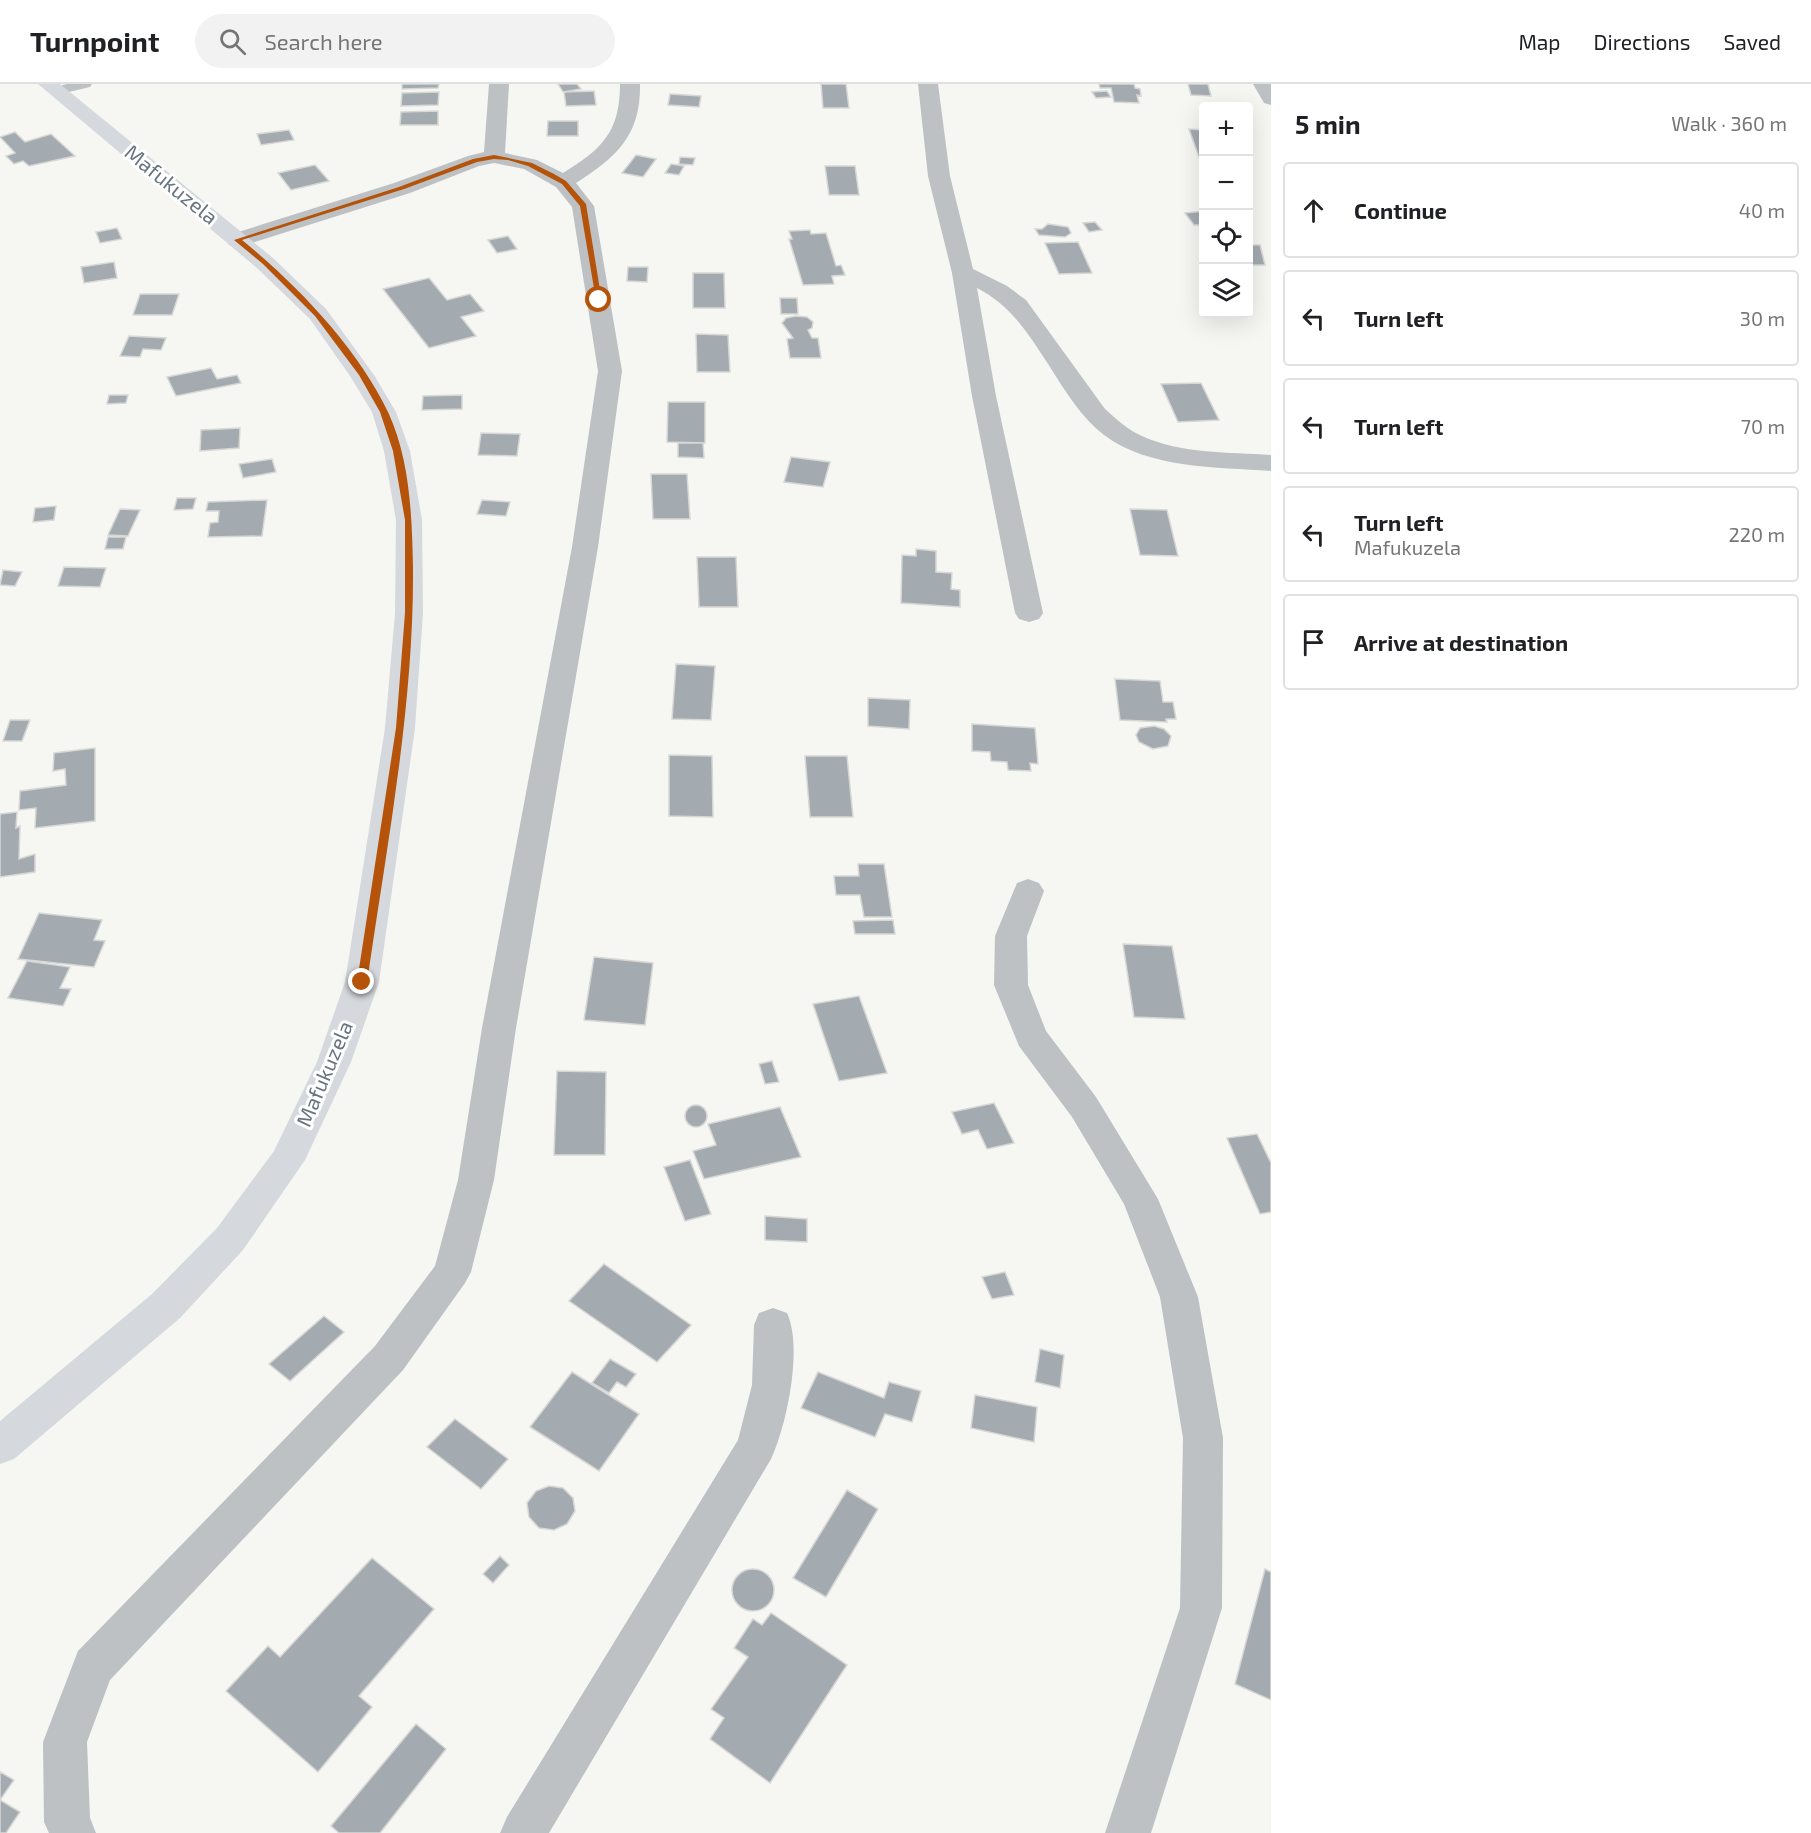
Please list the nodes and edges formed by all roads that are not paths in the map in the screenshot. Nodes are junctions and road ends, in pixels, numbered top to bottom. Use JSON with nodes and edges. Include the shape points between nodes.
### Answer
{"nodes":[{"id":1,"x":85,"y":84,"type":"edge"},
{"id":2,"x":499,"y":84,"type":"edge"},
{"id":3,"x":630,"y":84,"type":"edge"},
{"id":4,"x":928,"y":84,"type":"edge"},
{"id":5,"x":1263,"y":84,"type":"edge"},
{"id":6,"x":52,"y":87,"type":"edge"},
{"id":7,"x":1271,"y":99,"type":"edge"},
{"id":8,"x":494,"y":157,"type":"junction"},
{"id":9,"x":564,"y":182,"type":"junction"},
{"id":10,"x":237,"y":240,"type":"junction"},
{"id":11,"x":963,"y":273,"type":"junction"},
{"id":12,"x":1271,"y":463,"type":"edge"},
{"id":13,"x":1029,"y":613,"type":"dead end"},
{"id":14,"x":1028,"y":891,"type":"dead end"},
{"id":15,"x":773,"y":1325,"type":"dead end"},
{"id":16,"x":0,"y":1446,"type":"edge"},
{"id":17,"x":73,"y":1833,"type":"edge"},
{"id":18,"x":523,"y":1833,"type":"edge"},
{"id":19,"x":1128,"y":1833,"type":"edge"}],
"edges":[{"from":1,"to":6,"type":"lane"},
{"from":2,"to":8,"type":"street"},
{"from":3,"to":9,"type":"street","via":[[627,122],[615,144],[601,159]]},
{"from":4,"to":11,"type":"street","via":[[939,176]]},
{"from":5,"to":7,"type":"street"},
{"from":6,"to":10,"type":"main road","name":"Mafukuzela"},
{"from":8,"to":9,"type":"street","via":[[530,164]]},
{"from":8,"to":10,"type":"street"},
{"from":9,"to":17,"type":"street","via":[[583,206],[610,370],[585,547],[499,1028],[476,1180],[452,1272],[389,1358],[93,1666],[64,1742],[67,1822]]},
{"from":10,"to":16,"type":"main road","name":"Mafukuzela","via":[[318,314],[356,366],[384,412],[399,462],[409,520],[409,613],[400,728],[362,982],[334,1062],[287,1160],[230,1239],[166,1306]]},
{"from":11,"to":12,"type":"street","via":[[1016,303],[1081,396],[1099,417],[1132,441],[1212,459]]},
{"from":11,"to":13,"type":"street"},
{"from":14,"to":19,"type":"street","via":[[1011,936],[1011,986],[1031,1037],[1084,1107],[1140,1198],[1179,1298],[1203,1438],[1201,1608]]},
{"from":15,"to":18,"type":"street","via":[[772,1385],[757,1446]]}]}
